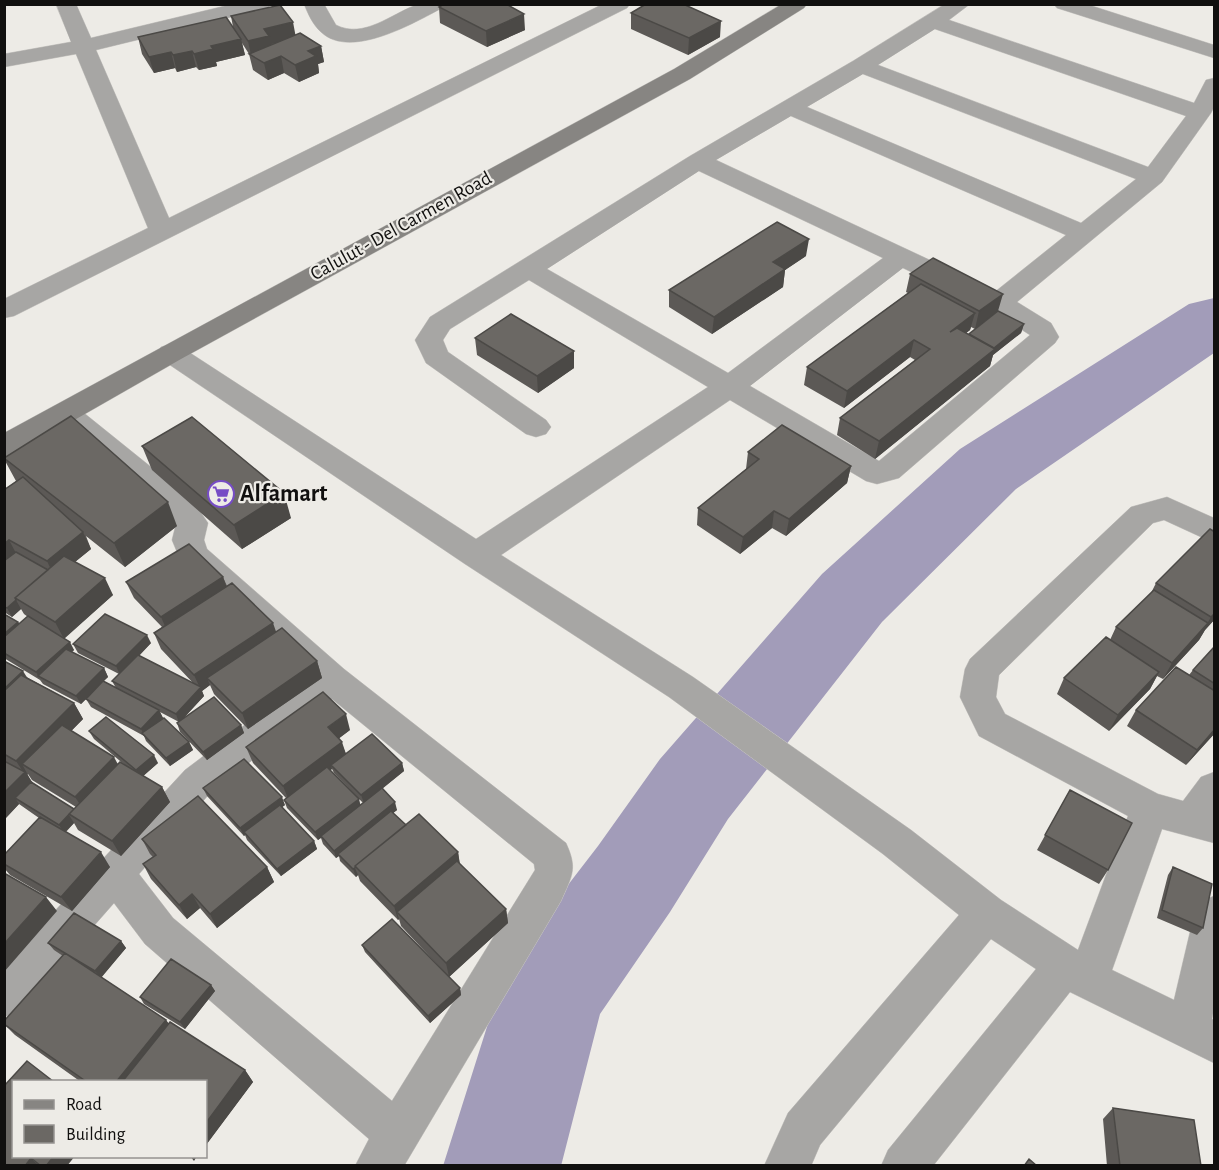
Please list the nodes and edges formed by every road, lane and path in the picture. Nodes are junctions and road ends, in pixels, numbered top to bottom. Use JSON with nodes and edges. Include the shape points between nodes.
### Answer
{"nodes":[{"id":1,"x":66,"y":4,"type":"edge"},
{"id":2,"x":261,"y":4,"type":"edge"},
{"id":3,"x":314,"y":4,"type":"edge"},
{"id":4,"x":435,"y":4,"type":"edge"},
{"id":5,"x":620,"y":4,"type":"edge"},
{"id":6,"x":797,"y":4,"type":"edge"},
{"id":7,"x":960,"y":4,"type":"edge"},
{"id":8,"x":1064,"y":4,"type":"edge"},
{"id":9,"x":933,"y":21,"type":"junction"},
{"id":10,"x":85,"y":46,"type":"junction"},
{"id":11,"x":1215,"y":52,"type":"edge"},
{"id":12,"x":4,"y":61,"type":"edge"},
{"id":13,"x":861,"y":66,"type":"junction"},
{"id":14,"x":1215,"y":85,"type":"edge"},
{"id":15,"x":788,"y":107,"type":"junction"},
{"id":16,"x":1200,"y":113,"type":"junction"},
{"id":17,"x":698,"y":161,"type":"junction"},
{"id":18,"x":1153,"y":177,"type":"junction"},
{"id":19,"x":162,"y":232,"type":"junction"},
{"id":20,"x":1083,"y":233,"type":"junction"},
{"id":21,"x":900,"y":258,"type":"junction"},
{"id":22,"x":530,"y":269,"type":"junction"},
{"id":23,"x":999,"y":303,"type":"junction"},
{"id":24,"x":4,"y":310,"type":"edge"},
{"id":25,"x":171,"y":353,"type":"junction"},
{"id":26,"x":730,"y":386,"type":"junction"},
{"id":27,"x":65,"y":413,"type":"junction"},
{"id":28,"x":536,"y":427,"type":"dead end"},
{"id":29,"x":4,"y":447,"type":"edge"},
{"id":30,"x":1215,"y":531,"type":"edge"},
{"id":31,"x":476,"y":555,"type":"junction"},
{"id":32,"x":332,"y":679,"type":"junction"},
{"id":33,"x":1215,"y":788,"type":"edge"},
{"id":34,"x":1150,"y":809,"type":"junction"},
{"id":35,"x":1203,"y":823,"type":"edge"},
{"id":36,"x":115,"y":874,"type":"junction"},
{"id":37,"x":987,"y":913,"type":"junction"},
{"id":38,"x":1215,"y":915,"type":"edge"},
{"id":39,"x":1076,"y":972,"type":"junction"},
{"id":40,"x":4,"y":997,"type":"edge"},
{"id":41,"x":1202,"y":1035,"type":"edge"},
{"id":42,"x":387,"y":1149,"type":"edge"},
{"id":43,"x":787,"y":1166,"type":"edge"},
{"id":44,"x":904,"y":1166,"type":"edge"}],
"edges":[{"from":1,"to":10,"type":"street"},
{"from":2,"to":10,"type":"street"},
{"from":3,"to":4,"type":"street","via":[[330,29],[363,36]]},
{"from":5,"to":19,"type":"street"},
{"from":6,"to":25,"type":"main road","name":"Calulut - Del Carmen Road","via":[[682,74]]},
{"from":7,"to":9,"type":"street"},
{"from":8,"to":11,"type":"street"},
{"from":9,"to":13,"type":"street"},
{"from":9,"to":16,"type":"street"},
{"from":10,"to":12,"type":"street"},
{"from":10,"to":19,"type":"street"},
{"from":13,"to":15,"type":"street"},
{"from":13,"to":18,"type":"street"},
{"from":14,"to":16,"type":"street"},
{"from":15,"to":17,"type":"street"},
{"from":15,"to":20,"type":"street"},
{"from":16,"to":18,"type":"street"},
{"from":17,"to":21,"type":"street"},
{"from":17,"to":22,"type":"street"},
{"from":18,"to":20,"type":"street"},
{"from":19,"to":24,"type":"street"},
{"from":20,"to":23,"type":"street"},
{"from":21,"to":23,"type":"street"},
{"from":21,"to":26,"type":"street"},
{"from":22,"to":26,"type":"street"},
{"from":22,"to":28,"type":"street","via":[[440,323],[429,340],[436,357]]},
{"from":23,"to":26,"type":"street","via":[[1041,329],[1045,337],[888,470],[877,473],[864,467]]},
{"from":25,"to":27,"type":"main road","name":"Calulut - Del Carmen Road"},
{"from":25,"to":31,"type":"street"},
{"from":26,"to":31,"type":"street"},
{"from":27,"to":29,"type":"main road","name":"Calulut - Del Carmen Road"},
{"from":27,"to":32,"type":"street","via":[[181,508],[192,523],[188,540],[193,555]]},
{"from":30,"to":34,"type":"street","via":[[1167,508],[1142,515],[982,669],[978,697],[992,725]]},
{"from":31,"to":37,"type":"street","via":[[681,687],[897,842]]},
{"from":32,"to":36,"type":"street","via":[[198,781]]},
{"from":32,"to":42,"type":"street","via":[[552,855],[555,871]]},
{"from":33,"to":35,"type":"street"},
{"from":34,"to":35,"type":"street"},
{"from":34,"to":39,"type":"street"},
{"from":36,"to":40,"type":"street"},
{"from":36,"to":42,"type":"street","via":[[159,931]]},
{"from":37,"to":39,"type":"street"},
{"from":37,"to":43,"type":"street","via":[[804,1129]]},
{"from":38,"to":41,"type":"street"},
{"from":39,"to":41,"type":"street"},
{"from":39,"to":44,"type":"street"}]}
